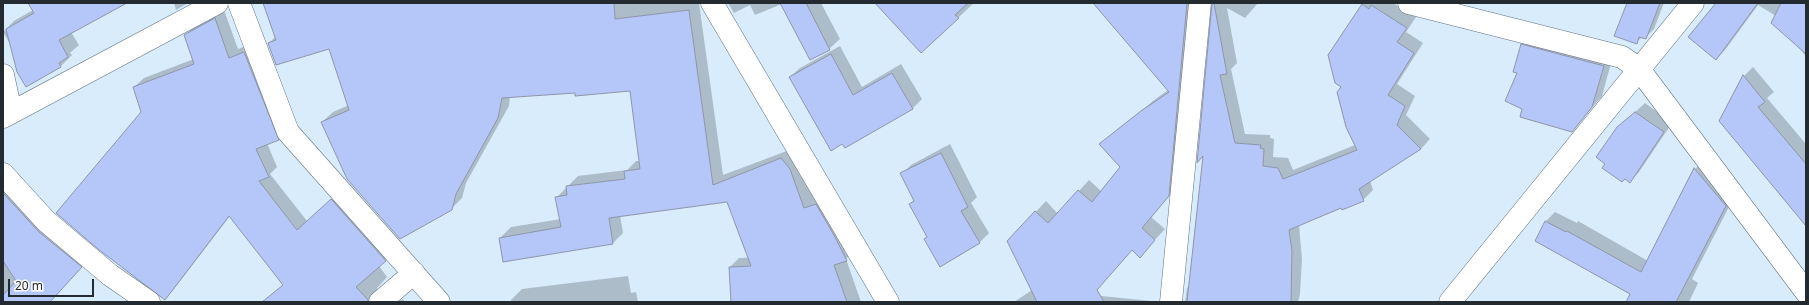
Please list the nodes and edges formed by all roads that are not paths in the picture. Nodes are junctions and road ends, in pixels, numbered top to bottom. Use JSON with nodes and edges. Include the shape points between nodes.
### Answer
{"nodes":[{"id":1,"x":217,"y":3,"type":"edge"},
{"id":2,"x":239,"y":3,"type":"edge"},
{"id":3,"x":712,"y":3,"type":"edge"},
{"id":4,"x":1200,"y":3,"type":"edge"},
{"id":5,"x":1409,"y":3,"type":"edge"},
{"id":6,"x":1693,"y":3,"type":"edge"},
{"id":7,"x":1639,"y":69,"type":"junction"},
{"id":8,"x":3,"y":75,"type":"edge"},
{"id":9,"x":7,"y":115,"type":"edge"},
{"id":10,"x":3,"y":174,"type":"edge"},
{"id":11,"x":414,"y":273,"type":"junction"},
{"id":12,"x":1806,"y":292,"type":"edge"},
{"id":13,"x":149,"y":302,"type":"edge"},
{"id":14,"x":380,"y":302,"type":"edge"},
{"id":15,"x":439,"y":302,"type":"edge"},
{"id":16,"x":888,"y":302,"type":"edge"},
{"id":17,"x":1171,"y":302,"type":"edge"},
{"id":18,"x":1450,"y":302,"type":"edge"}],
"edges":[{"from":1,"to":9,"type":"street"},
{"from":2,"to":11,"type":"street","via":[[288,132]]},
{"from":3,"to":16,"type":"street"},
{"from":4,"to":17,"type":"street"},
{"from":5,"to":7,"type":"street","via":[[1622,56]]},
{"from":6,"to":7,"type":"street"},
{"from":7,"to":12,"type":"street"},
{"from":7,"to":18,"type":"street"},
{"from":8,"to":9,"type":"street"},
{"from":10,"to":13,"type":"street","via":[[46,221],[110,275]]},
{"from":11,"to":14,"type":"street"},
{"from":11,"to":15,"type":"street"}]}
